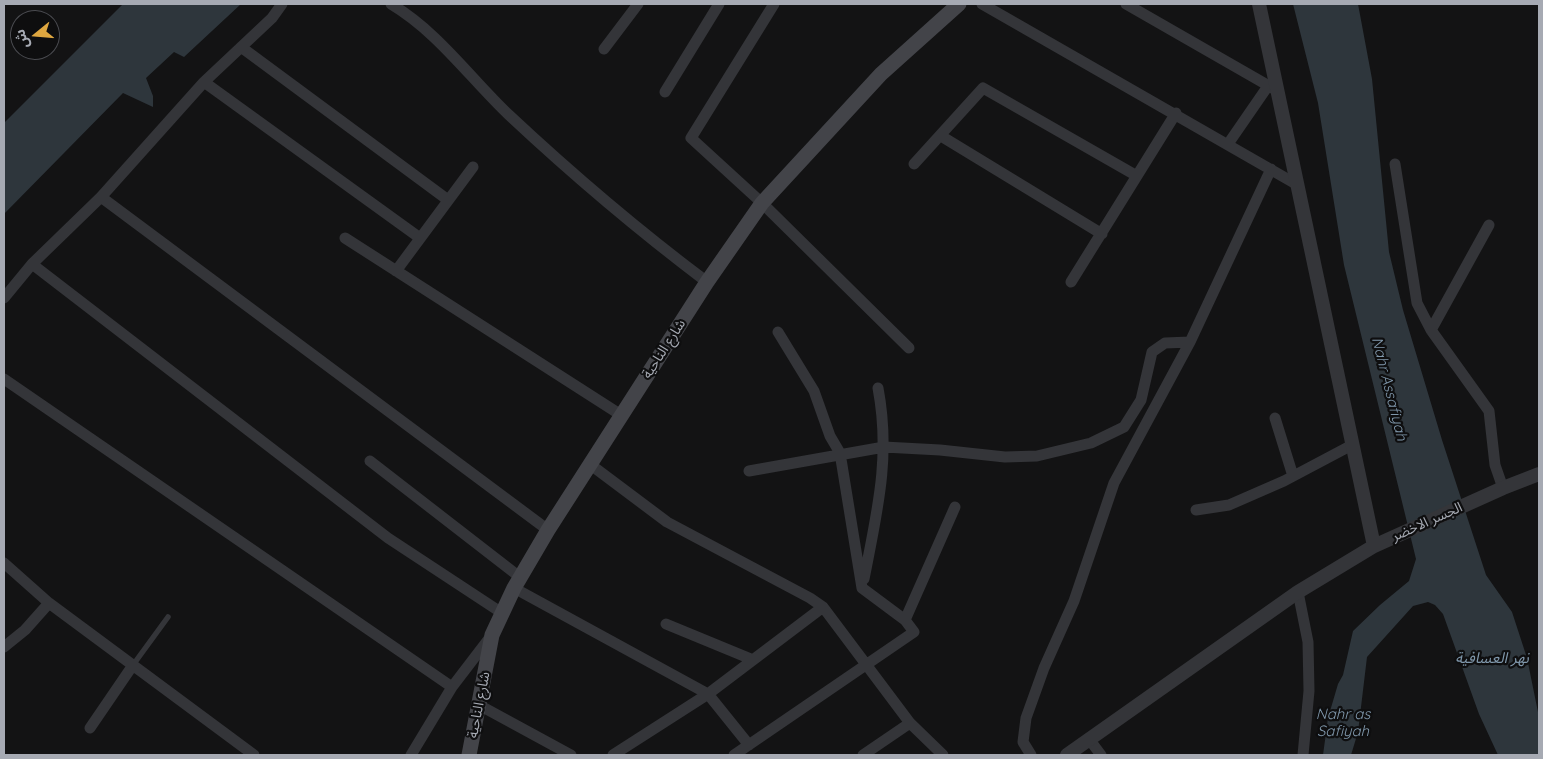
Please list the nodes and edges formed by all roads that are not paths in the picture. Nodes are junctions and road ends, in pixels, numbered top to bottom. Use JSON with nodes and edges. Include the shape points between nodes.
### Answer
{"nodes":[{"id":1,"x":282,"y":4,"type":"edge"},
{"id":2,"x":391,"y":4,"type":"edge"},
{"id":3,"x":638,"y":4,"type":"edge"},
{"id":4,"x":719,"y":4,"type":"edge"},
{"id":5,"x":774,"y":4,"type":"edge"},
{"id":6,"x":959,"y":4,"type":"edge"},
{"id":7,"x":982,"y":4,"type":"edge"},
{"id":8,"x":1126,"y":4,"type":"edge"},
{"id":9,"x":1259,"y":4,"type":"edge"},
{"id":10,"x":241,"y":48,"type":"junction"},
{"id":11,"x":604,"y":49,"type":"dead end"},
{"id":12,"x":204,"y":82,"type":"junction"},
{"id":13,"x":1272,"y":88,"type":"junction"},
{"id":14,"x":665,"y":92,"type":"dead end"},
{"id":15,"x":1176,"y":113,"type":"junction"},
{"id":16,"x":941,"y":136,"type":"junction"},
{"id":17,"x":1228,"y":144,"type":"junction"},
{"id":18,"x":914,"y":164,"type":"dead end"},
{"id":19,"x":1395,"y":164,"type":"dead end"},
{"id":20,"x":473,"y":167,"type":"dead end"},
{"id":21,"x":1271,"y":169,"type":"junction"},
{"id":22,"x":1137,"y":176,"type":"junction"},
{"id":23,"x":1296,"y":184,"type":"junction"},
{"id":24,"x":101,"y":197,"type":"junction"},
{"id":25,"x":448,"y":200,"type":"junction"},
{"id":26,"x":762,"y":203,"type":"junction"},
{"id":27,"x":1489,"y":225,"type":"dead end"},
{"id":28,"x":1102,"y":234,"type":"junction"},
{"id":29,"x":345,"y":238,"type":"dead end"},
{"id":30,"x":420,"y":238,"type":"junction"},
{"id":31,"x":32,"y":264,"type":"junction"},
{"id":32,"x":396,"y":271,"type":"junction"},
{"id":33,"x":707,"y":282,"type":"junction"},
{"id":34,"x":1071,"y":282,"type":"dead end"},
{"id":35,"x":4,"y":298,"type":"edge"},
{"id":36,"x":1431,"y":330,"type":"junction"},
{"id":37,"x":778,"y":332,"type":"dead end"},
{"id":38,"x":1190,"y":342,"type":"junction"},
{"id":39,"x":909,"y":348,"type":"dead end"},
{"id":40,"x":4,"y":379,"type":"edge"},
{"id":41,"x":878,"y":388,"type":"dead end"},
{"id":42,"x":621,"y":416,"type":"junction"},
{"id":43,"x":1275,"y":418,"type":"dead end"},
{"id":44,"x":1352,"y":445,"type":"junction"},
{"id":45,"x":884,"y":447,"type":"junction"},
{"id":46,"x":840,"y":453,"type":"junction"},
{"id":47,"x":370,"y":461,"type":"dead end"},
{"id":48,"x":591,"y":465,"type":"junction"},
{"id":49,"x":749,"y":471,"type":"dead end"},
{"id":50,"x":1539,"y":474,"type":"edge"},
{"id":51,"x":1293,"y":476,"type":"junction"},
{"id":52,"x":1503,"y":488,"type":"junction"},
{"id":53,"x":955,"y":507,"type":"dead end"},
{"id":54,"x":1196,"y":510,"type":"dead end"},
{"id":55,"x":548,"y":530,"type":"junction"},
{"id":56,"x":1374,"y":546,"type":"junction"},
{"id":57,"x":4,"y":563,"type":"edge"},
{"id":58,"x":517,"y":583,"type":"junction"},
{"id":59,"x":862,"y":588,"type":"junction"},
{"id":60,"x":1298,"y":592,"type":"junction"},
{"id":61,"x":49,"y":602,"type":"junction"},
{"id":62,"x":823,"y":607,"type":"junction"},
{"id":63,"x":502,"y":613,"type":"junction"},
{"id":64,"x":168,"y":617,"type":"dead end"},
{"id":65,"x":905,"y":620,"type":"junction"},
{"id":66,"x":666,"y":624,"type":"dead end"},
{"id":67,"x":492,"y":635,"type":"junction"},
{"id":68,"x":4,"y":647,"type":"edge"},
{"id":69,"x":751,"y":659,"type":"junction"},
{"id":70,"x":133,"y":665,"type":"junction"},
{"id":71,"x":866,"y":667,"type":"junction"},
{"id":72,"x":452,"y":687,"type":"junction"},
{"id":73,"x":708,"y":694,"type":"junction"},
{"id":74,"x":479,"y":705,"type":"junction"},
{"id":75,"x":910,"y":723,"type":"junction"},
{"id":76,"x":90,"y":728,"type":"dead end"},
{"id":77,"x":1089,"y":740,"type":"junction"},
{"id":78,"x":749,"y":745,"type":"junction"},
{"id":79,"x":254,"y":755,"type":"edge"},
{"id":80,"x":411,"y":755,"type":"edge"},
{"id":81,"x":469,"y":755,"type":"edge"},
{"id":82,"x":571,"y":755,"type":"edge"},
{"id":83,"x":613,"y":755,"type":"edge"},
{"id":84,"x":734,"y":755,"type":"edge"},
{"id":85,"x":863,"y":755,"type":"edge"},
{"id":86,"x":943,"y":755,"type":"edge"},
{"id":87,"x":1031,"y":755,"type":"edge"},
{"id":88,"x":1067,"y":755,"type":"edge"},
{"id":89,"x":1101,"y":755,"type":"edge"},
{"id":90,"x":1303,"y":755,"type":"edge"}],
"edges":[{"from":1,"to":10,"type":"street"},
{"from":2,"to":33,"type":"street","via":[[413,17],[508,114],[647,237]]},
{"from":3,"to":11,"type":"street"},
{"from":4,"to":14,"type":"street"},
{"from":5,"to":26,"type":"street","via":[[691,138]]},
{"from":6,"to":26,"type":"main road","name":"شارع الناحية","via":[[881,74]]},
{"from":7,"to":15,"type":"street"},
{"from":8,"to":13,"type":"street"},
{"from":9,"to":13,"type":"street"},
{"from":10,"to":12,"type":"street"},
{"from":10,"to":25,"type":"street"},
{"from":12,"to":24,"type":"street"},
{"from":12,"to":30,"type":"street"},
{"from":13,"to":17,"type":"street"},
{"from":13,"to":23,"type":"street"},
{"from":15,"to":17,"type":"street"},
{"from":15,"to":22,"type":"street"},
{"from":16,"to":18,"type":"street"},
{"from":16,"to":22,"type":"street","via":[[982,88]]},
{"from":16,"to":28,"type":"street"},
{"from":17,"to":21,"type":"street"},
{"from":19,"to":36,"type":"street","via":[[1417,303]]},
{"from":20,"to":25,"type":"street"},
{"from":21,"to":23,"type":"street"},
{"from":21,"to":38,"type":"street"},
{"from":22,"to":28,"type":"street"},
{"from":23,"to":44,"type":"street"},
{"from":24,"to":31,"type":"street"},
{"from":24,"to":55,"type":"street"},
{"from":25,"to":30,"type":"street"},
{"from":26,"to":33,"type":"main road","name":"شارع الناحية"},
{"from":26,"to":39,"type":"street"},
{"from":27,"to":36,"type":"street"},
{"from":28,"to":34,"type":"street"},
{"from":29,"to":32,"type":"street"},
{"from":30,"to":32,"type":"street"},
{"from":31,"to":35,"type":"street"},
{"from":31,"to":63,"type":"street","via":[[388,538]]},
{"from":32,"to":42,"type":"street"},
{"from":33,"to":42,"type":"main road","name":"شارع الناحية"},
{"from":36,"to":52,"type":"street","via":[[1489,411],[1495,465]]},
{"from":37,"to":46,"type":"street","via":[[814,391],[830,436]]},
{"from":38,"to":45,"type":"street","via":[[1165,343],[1152,352],[1141,400],[1124,427],[1091,443],[1037,456],[1005,457]]},
{"from":38,"to":87,"type":"street","via":[[1114,483],[1074,601],[1026,718],[1023,742]]},
{"from":40,"to":72,"type":"street"},
{"from":41,"to":45,"type":"street"},
{"from":42,"to":48,"type":"main road","name":"شارع الناحية"},
{"from":43,"to":51,"type":"street"},
{"from":44,"to":51,"type":"street"},
{"from":44,"to":56,"type":"street"},
{"from":45,"to":46,"type":"street"},
{"from":45,"to":59,"type":"street","via":[[883,482]]},
{"from":46,"to":49,"type":"street"},
{"from":46,"to":59,"type":"street"},
{"from":47,"to":58,"type":"street"},
{"from":48,"to":55,"type":"main road","name":"شارع الناحية"},
{"from":48,"to":62,"type":"street","via":[[667,522]]},
{"from":50,"to":52,"type":"street","name":"الجسر الاخضر"},
{"from":51,"to":54,"type":"street","via":[[1229,505]]},
{"from":52,"to":56,"type":"street","name":"الجسر الاخضر"},
{"from":53,"to":65,"type":"street"},
{"from":55,"to":58,"type":"main road","name":"شارع الناحية"},
{"from":56,"to":60,"type":"street","name":"الجسر الاخضر"},
{"from":57,"to":61,"type":"street"},
{"from":58,"to":63,"type":"main road","name":"شارع الناحية"},
{"from":58,"to":73,"type":"street"},
{"from":59,"to":65,"type":"street"},
{"from":60,"to":77,"type":"street","name":"الجسر الاخضر"},
{"from":60,"to":90,"type":"street","via":[[1308,642],[1309,692]]},
{"from":61,"to":68,"type":"street","via":[[25,630]]},
{"from":61,"to":70,"type":"street"},
{"from":62,"to":69,"type":"street"},
{"from":62,"to":71,"type":"street"},
{"from":63,"to":67,"type":"main road","name":"شارع الناحية"},
{"from":64,"to":70,"type":"lane"},
{"from":65,"to":71,"type":"street","via":[[914,632]]},
{"from":66,"to":69,"type":"street"},
{"from":67,"to":72,"type":"street"},
{"from":67,"to":74,"type":"main road","name":"شارع الناحية"},
{"from":69,"to":73,"type":"street"},
{"from":70,"to":76,"type":"street"},
{"from":70,"to":79,"type":"street"},
{"from":71,"to":75,"type":"street"},
{"from":71,"to":78,"type":"street"},
{"from":72,"to":80,"type":"street"},
{"from":73,"to":78,"type":"street"},
{"from":73,"to":83,"type":"street"},
{"from":74,"to":81,"type":"main road","name":"شارع الناحية"},
{"from":74,"to":82,"type":"street"},
{"from":75,"to":85,"type":"street"},
{"from":75,"to":86,"type":"street"},
{"from":77,"to":88,"type":"street","name":"الجسر الاخضر"},
{"from":77,"to":89,"type":"street"},
{"from":78,"to":84,"type":"street"}]}
